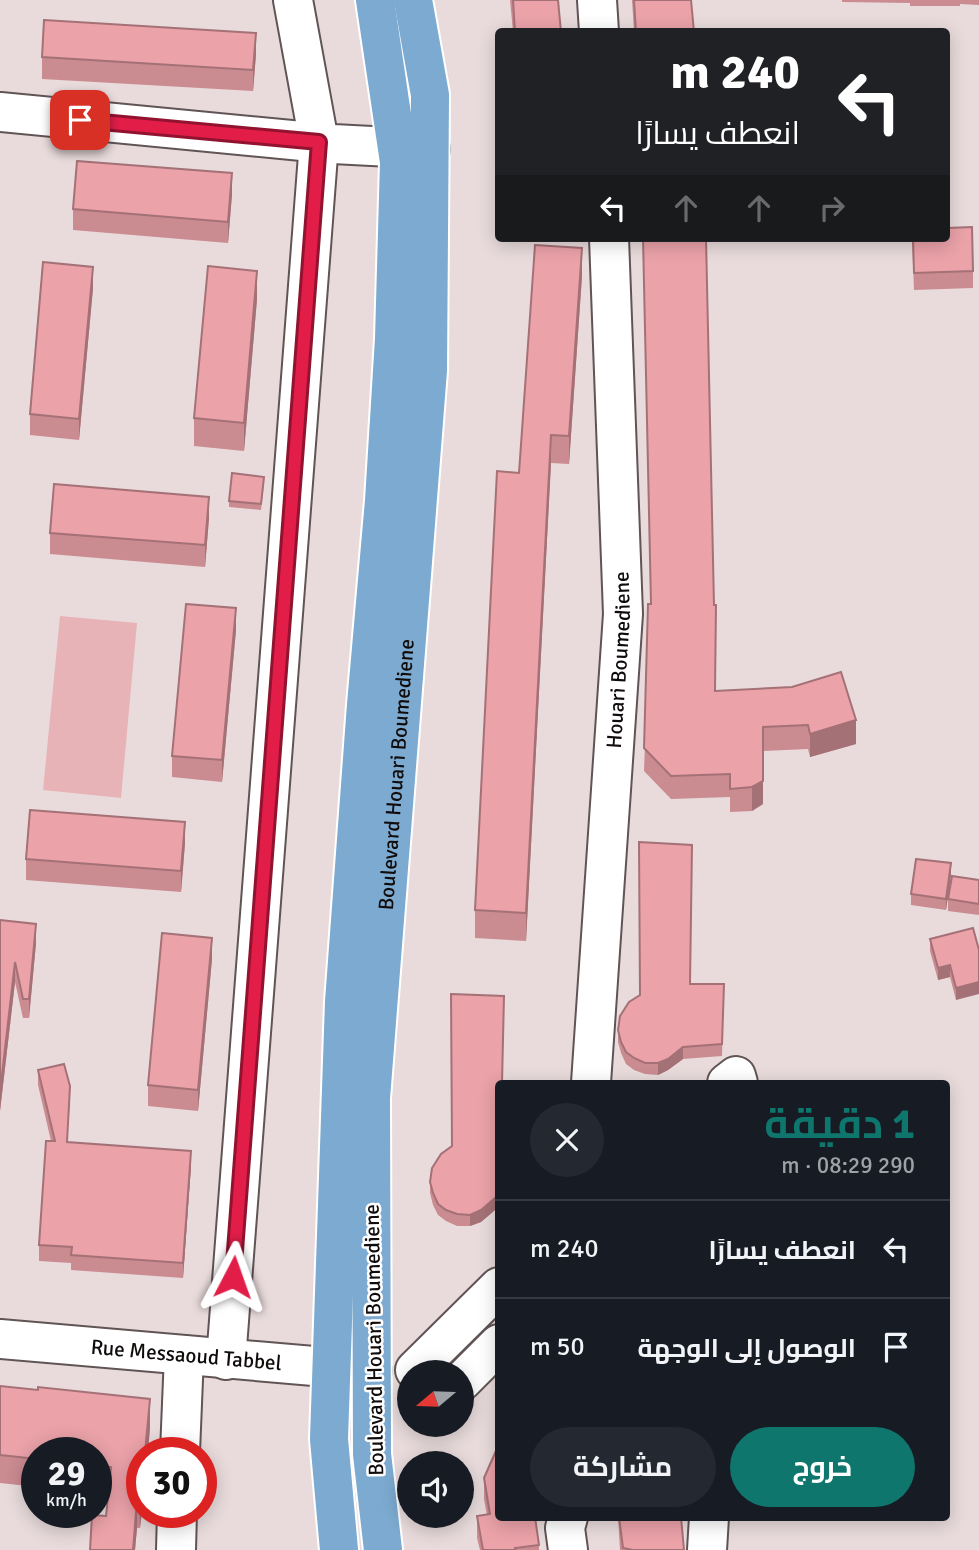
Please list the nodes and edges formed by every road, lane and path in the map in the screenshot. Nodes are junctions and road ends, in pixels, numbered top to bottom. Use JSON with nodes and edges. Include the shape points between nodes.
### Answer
{"nodes":[{"id":1,"x":293,"y":0,"type":"edge"},
{"id":2,"x":375,"y":0,"type":"edge"},
{"id":3,"x":413,"y":0,"type":"edge"},
{"id":4,"x":597,"y":0,"type":"edge"},
{"id":5,"x":599,"y":28,"type":"edge"},
{"id":6,"x":0,"y":112,"type":"edge"},
{"id":7,"x":319,"y":142,"type":"junction"},
{"id":8,"x":413,"y":148,"type":"junction"},
{"id":9,"x":609,"y":242,"type":"edge"},
{"id":10,"x":591,"y":1080,"type":"edge"},
{"id":11,"x":495,"y":1291,"type":"edge"},
{"id":12,"x":0,"y":1339,"type":"edge"},
{"id":13,"x":495,"y":1348,"type":"edge"},
{"id":14,"x":184,"y":1355,"type":"junction"},
{"id":15,"x":226,"y":1360,"type":"junction"},
{"id":16,"x":427,"y":1360,"type":"edge"},
{"id":17,"x":331,"y":1368,"type":"junction"},
{"id":18,"x":474,"y":1369,"type":"edge"},
{"id":19,"x":372,"y":1371,"type":"junction"},
{"id":20,"x":397,"y":1371,"type":"edge"},
{"id":21,"x":181,"y":1437,"type":"edge"},
{"id":22,"x":567,"y":1521,"type":"edge"},
{"id":23,"x":709,"y":1521,"type":"edge"},
{"id":24,"x":177,"y":1528,"type":"edge"},
{"id":25,"x":176,"y":1550,"type":"edge"},
{"id":26,"x":339,"y":1550,"type":"edge"},
{"id":27,"x":383,"y":1550,"type":"edge"},
{"id":28,"x":568,"y":1550,"type":"edge"},
{"id":29,"x":707,"y":1550,"type":"edge"}],
"edges":[{"from":1,"to":7,"type":"street"},
{"from":2,"to":8,"type":"highway","name":"Boulevard Houari Boumediene"},
{"from":3,"to":8,"type":"highway","name":"Boulevard Houari Boumediene","via":[[430,95]]},
{"from":4,"to":5,"type":"street"},
{"from":6,"to":7,"type":"street"},
{"from":7,"to":8,"type":"street"},
{"from":7,"to":15,"type":"street"},
{"from":8,"to":17,"type":"highway","name":"Boulevard Houari Boumediene","via":[[399,162],[384,501],[344,1002]]},
{"from":8,"to":19,"type":"highway","name":"Boulevard Houari Boumediene","via":[[428,370],[371,1098]]},
{"from":9,"to":10,"type":"street","name":"Houari Boumediene","via":[[623,614]]},
{"from":11,"to":16,"type":"street"},
{"from":12,"to":14,"type":"street","name":"Rue Messaoud Tabbel"},
{"from":13,"to":18,"type":"street"},
{"from":14,"to":15,"type":"street","name":"Rue Messaoud Tabbel"},
{"from":14,"to":21,"type":"street"},
{"from":15,"to":17,"type":"street","name":"Rue Messaoud Tabbel"},
{"from":17,"to":19,"type":"street","name":"Rue Messaoud Tabbel"},
{"from":17,"to":26,"type":"highway","name":"Boulevard Houari Boumediene","via":[[330,1439]]},
{"from":19,"to":20,"type":"street"},
{"from":19,"to":27,"type":"highway","name":"Boulevard Houari Boumediene","via":[[372,1454]]},
{"from":22,"to":28,"type":"street"},
{"from":23,"to":29,"type":"street"},
{"from":24,"to":25,"type":"street"}]}
